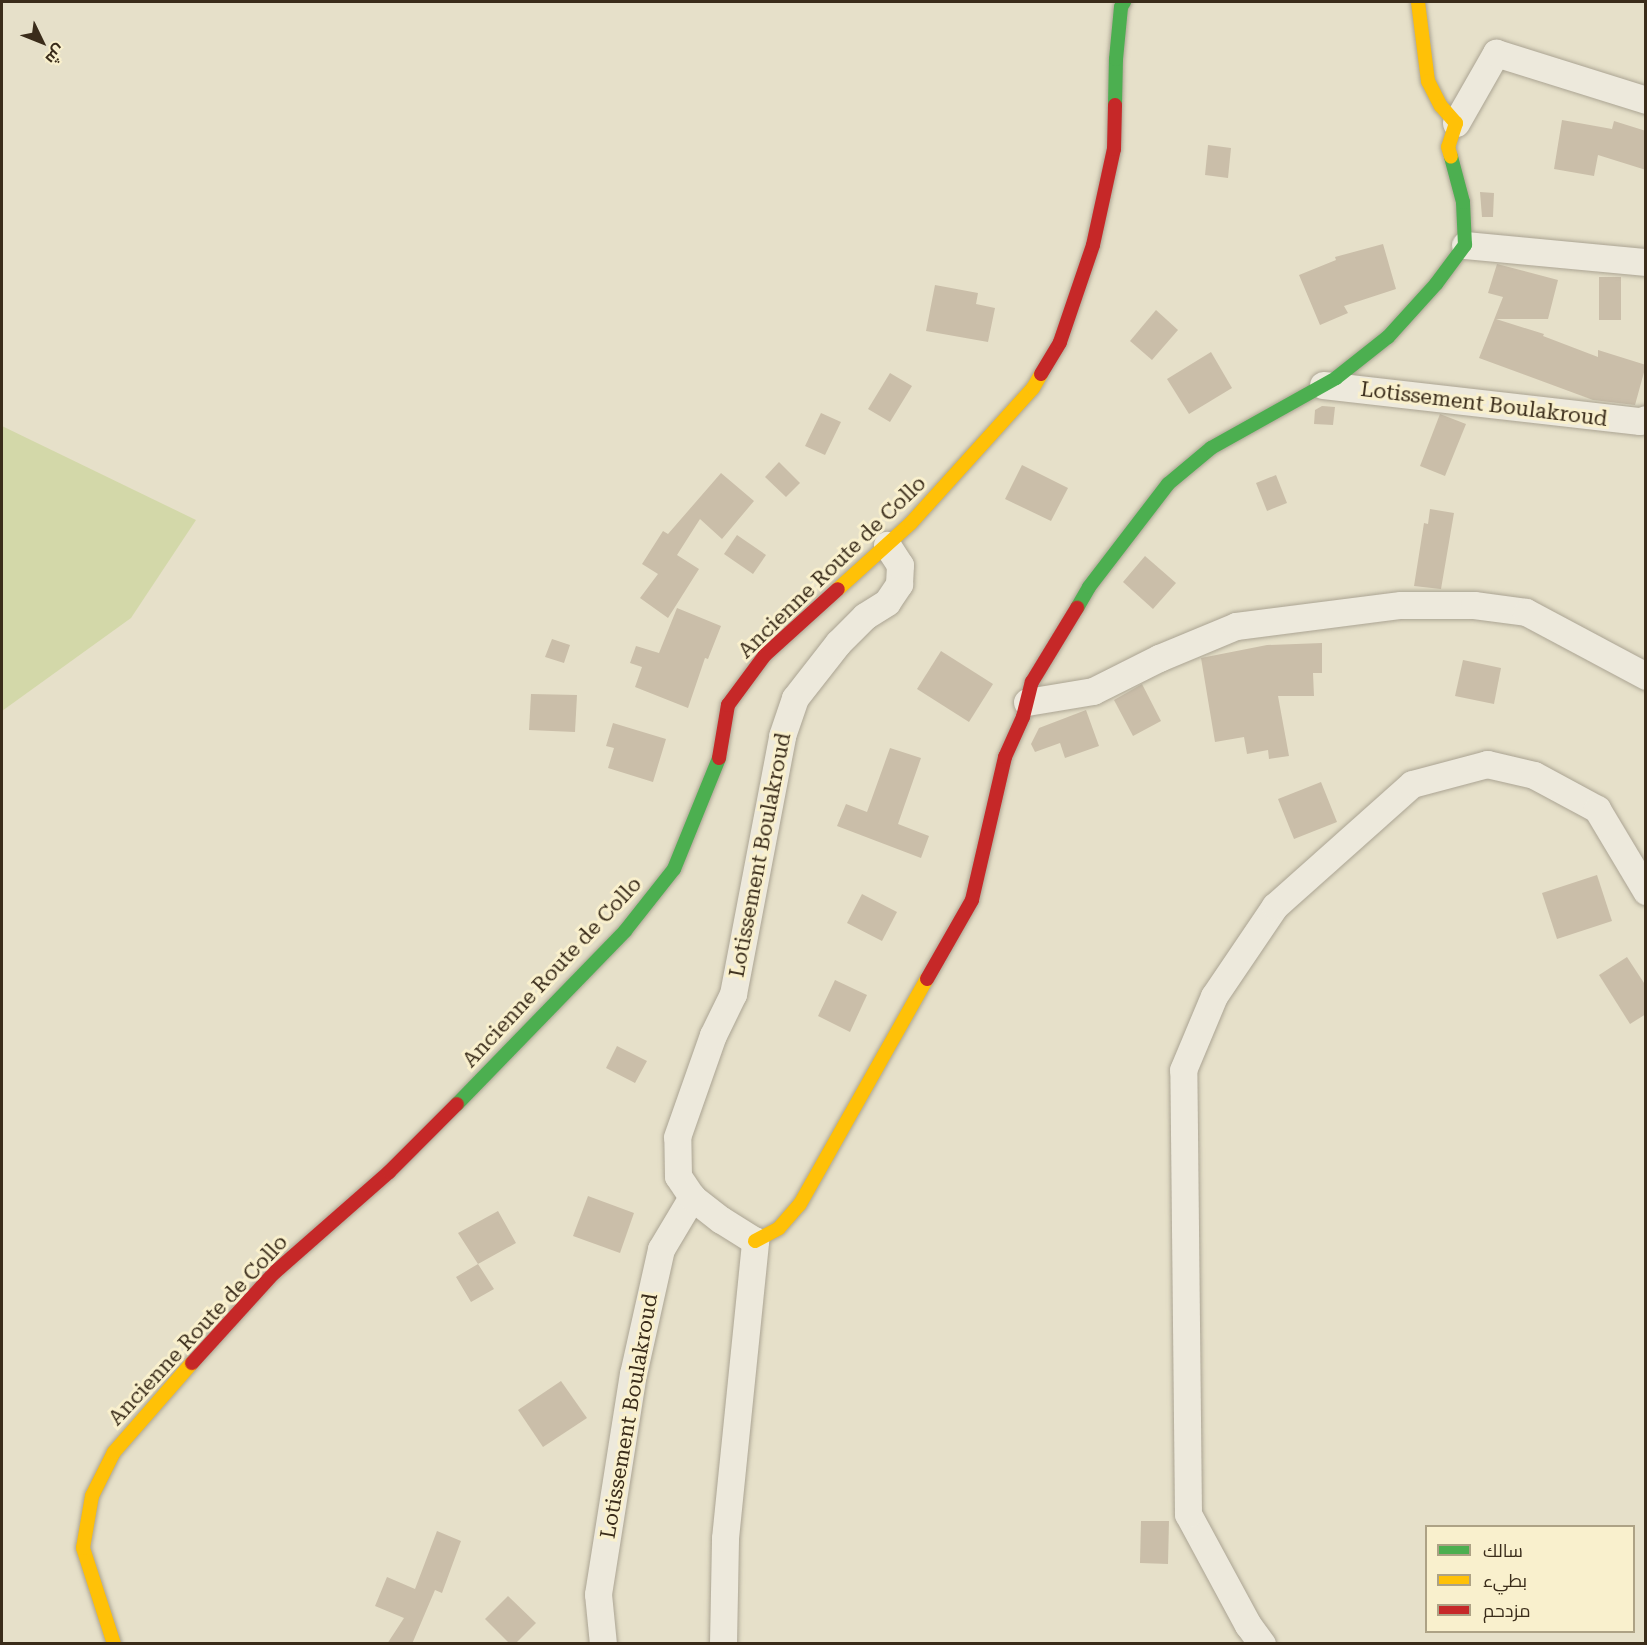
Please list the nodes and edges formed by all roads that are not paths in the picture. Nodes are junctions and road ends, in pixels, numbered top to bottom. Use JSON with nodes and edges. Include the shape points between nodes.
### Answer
{"nodes":[{"id":1,"x":1124,"y":2,"type":"edge"},
{"id":2,"x":1418,"y":2,"type":"edge"},
{"id":3,"x":1646,"y":100,"type":"edge"},
{"id":4,"x":1456,"y":123,"type":"junction"},
{"id":5,"x":1465,"y":245,"type":"junction"},
{"id":6,"x":1646,"y":262,"type":"edge"},
{"id":7,"x":1323,"y":385,"type":"junction"},
{"id":8,"x":1646,"y":419,"type":"edge"},
{"id":9,"x":887,"y":545,"type":"junction"},
{"id":10,"x":1646,"y":676,"type":"edge"},
{"id":11,"x":1027,"y":702,"type":"junction"},
{"id":12,"x":1646,"y":891,"type":"edge"},
{"id":13,"x":692,"y":1197,"type":"junction"},
{"id":14,"x":755,"y":1241,"type":"junction"},
{"id":15,"x":114,"y":1644,"type":"edge"},
{"id":16,"x":603,"y":1644,"type":"edge"},
{"id":17,"x":723,"y":1644,"type":"edge"},
{"id":18,"x":1262,"y":1644,"type":"edge"}],
"edges":[{"from":1,"to":9,"type":"main road","name":"Ancienne Route de Collo","via":[[1116,59],[1114,149],[1093,245],[1060,342],[1033,388]]},
{"from":2,"to":4,"type":"main road","via":[[1428,81],[1441,106]]},
{"from":3,"to":4,"type":"street","via":[[1496,53]]},
{"from":4,"to":5,"type":"main road","via":[[1448,147],[1463,202]]},
{"from":5,"to":6,"type":"street"},
{"from":5,"to":7,"type":"main road","name":"Lotissement Boulakroud","via":[[1389,337]]},
{"from":7,"to":8,"type":"street","name":"Lotissement Boulakroud","via":[[1640,422]]},
{"from":7,"to":11,"type":"main road","name":"Lotissement Boulakroud","via":[[1211,448],[1168,484],[1089,586],[1032,682]]},
{"from":9,"to":13,"type":"street","name":"Lotissement Boulakroud","via":[[900,565],[899,584],[887,602],[865,616],[838,643],[795,698],[782,736],[733,994],[713,1035],[677,1137],[678,1176]]},
{"from":9,"to":15,"type":"main road","name":"Ancienne Route de Collo","via":[[765,655],[728,705],[719,760],[674,869],[625,932],[389,1172],[274,1273],[114,1452],[92,1496],[83,1548]]},
{"from":10,"to":11,"type":"street","via":[[1527,612],[1474,605],[1401,605],[1236,626],[1093,691]]},
{"from":11,"to":14,"type":"main road","name":"Lotissement Boulakroud","via":[[1005,757],[972,900],[800,1204],[779,1228]]},
{"from":12,"to":18,"type":"street","via":[[1597,809],[1534,775],[1487,764],[1412,784],[1275,906],[1214,996],[1183,1070],[1188,1514]]},
{"from":13,"to":14,"type":"street","name":"Lotissement Boulakroud"},
{"from":13,"to":16,"type":"street","name":"Lotissement Boulakroud","via":[[661,1249],[633,1374],[598,1594]]},
{"from":14,"to":17,"type":"street","via":[[725,1538]]}]}
